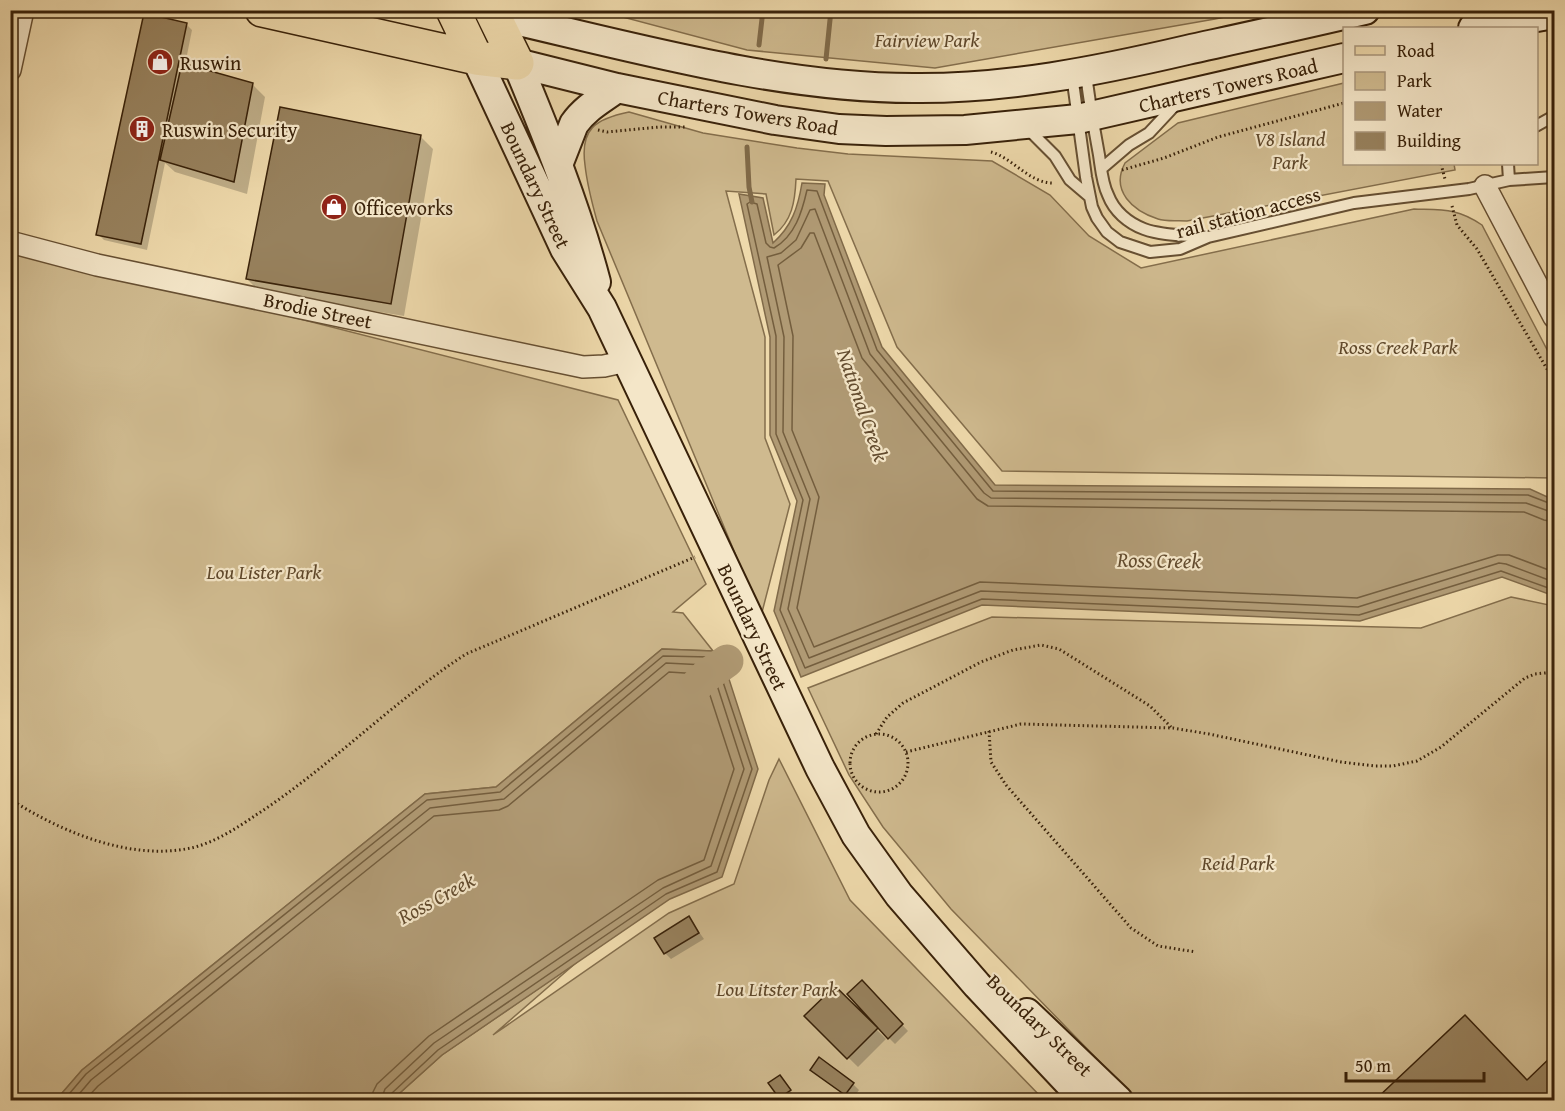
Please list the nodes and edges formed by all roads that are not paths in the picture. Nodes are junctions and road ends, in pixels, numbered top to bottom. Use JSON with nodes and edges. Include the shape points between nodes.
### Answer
{"nodes":[{"id":1,"x":23,"y":10,"type":"edge"},
{"id":2,"x":262,"y":10,"type":"edge"},
{"id":3,"x":453,"y":10,"type":"edge"},
{"id":4,"x":1365,"y":10,"type":"edge"},
{"id":5,"x":1522,"y":10,"type":"edge"},
{"id":6,"x":487,"y":12,"type":"edge"},
{"id":7,"x":1475,"y":27,"type":"edge"},
{"id":8,"x":1538,"y":32,"type":"edge"},
{"id":9,"x":1554,"y":33,"type":"edge"},
{"id":10,"x":476,"y":58,"type":"junction"},
{"id":11,"x":1343,"y":58,"type":"edge"},
{"id":12,"x":516,"y":63,"type":"junction"},
{"id":13,"x":10,"y":70,"type":"edge"},
{"id":14,"x":1079,"y":74,"type":"junction"},
{"id":15,"x":617,"y":88,"type":"junction"},
{"id":16,"x":1185,"y":94,"type":"junction"},
{"id":17,"x":1554,"y":116,"type":"edge"},
{"id":18,"x":1085,"y":118,"type":"junction"},
{"id":19,"x":1024,"y":125,"type":"junction"},
{"id":20,"x":1538,"y":125,"type":"edge"},
{"id":21,"x":558,"y":165,"type":"junction"},
{"id":22,"x":1508,"y":165,"type":"edge"},
{"id":23,"x":1101,"y":169,"type":"junction"},
{"id":24,"x":1554,"y":177,"type":"edge"},
{"id":25,"x":1509,"y":180,"type":"junction"},
{"id":26,"x":1485,"y":186,"type":"junction"},
{"id":27,"x":1089,"y":197,"type":"junction"},
{"id":28,"x":1208,"y":237,"type":"junction"},
{"id":29,"x":10,"y":242,"type":"edge"},
{"id":30,"x":602,"y":308,"type":"junction"},
{"id":31,"x":1554,"y":317,"type":"edge"},
{"id":32,"x":627,"y":361,"type":"junction"},
{"id":33,"x":930,"y":929,"type":"junction"},
{"id":34,"x":1085,"y":1101,"type":"edge"},
{"id":35,"x":1118,"y":1101,"type":"edge"}],
"edges":[{"from":1,"to":13,"type":"street"},
{"from":2,"to":10,"type":"main road","name":"Charters Towers Road"},
{"from":3,"to":10,"type":"main road"},
{"from":4,"to":14,"type":"main road","name":"Charters Towers Road"},
{"from":5,"to":7,"type":"main road"},
{"from":6,"to":12,"type":"main road"},
{"from":6,"to":14,"type":"main road","name":"Charters Towers Road","via":[[740,70],[840,84],[958,87]]},
{"from":8,"to":9,"type":"main road"},
{"from":10,"to":12,"type":"main road","name":"Charters Towers Road"},
{"from":10,"to":30,"type":"main road","name":"Boundary Street","via":[[565,249]]},
{"from":11,"to":16,"type":"main road","name":"Charters Towers Road"},
{"from":12,"to":15,"type":"main road","name":"Charters Towers Road"},
{"from":12,"to":21,"type":"main road","name":"Boundary Street"},
{"from":14,"to":18,"type":"lane"},
{"from":15,"to":19,"type":"main road","name":"Charters Towers Road","via":[[839,129],[965,130]]},
{"from":15,"to":21,"type":"main road","via":[[578,118]]},
{"from":16,"to":18,"type":"main road","name":"Charters Towers Road"},
{"from":16,"to":23,"type":"lane","via":[[1149,133]]},
{"from":17,"to":20,"type":"lane"},
{"from":18,"to":19,"type":"main road","name":"Charters Towers Road"},
{"from":18,"to":23,"type":"lane"},
{"from":18,"to":27,"type":"lane","name":"rail station access"},
{"from":19,"to":27,"type":"lane"},
{"from":21,"to":30,"type":"main road","name":"Boundary Street","via":[[584,237]]},
{"from":22,"to":25,"type":"lane"},
{"from":23,"to":28,"type":"lane","via":[[1108,196],[1131,223],[1164,234]]},
{"from":24,"to":25,"type":"lane","name":"rail station access"},
{"from":25,"to":26,"type":"lane","name":"rail station access"},
{"from":26,"to":28,"type":"lane","name":"rail station access","via":[[1354,203]]},
{"from":26,"to":31,"type":"street"},
{"from":27,"to":28,"type":"lane","name":"rail station access","via":[[1107,232],[1137,249],[1180,249]]},
{"from":29,"to":32,"type":"street","name":"Brodie Street","via":[[97,265],[583,367]]},
{"from":30,"to":32,"type":"main road","name":"Boundary Street"},
{"from":32,"to":33,"type":"main road","name":"Boundary Street","via":[[820,768],[875,863]]},
{"from":33,"to":34,"type":"main road","name":"Boundary Street"},
{"from":33,"to":35,"type":"main road","name":"Boundary Street","via":[[988,974]]}]}
